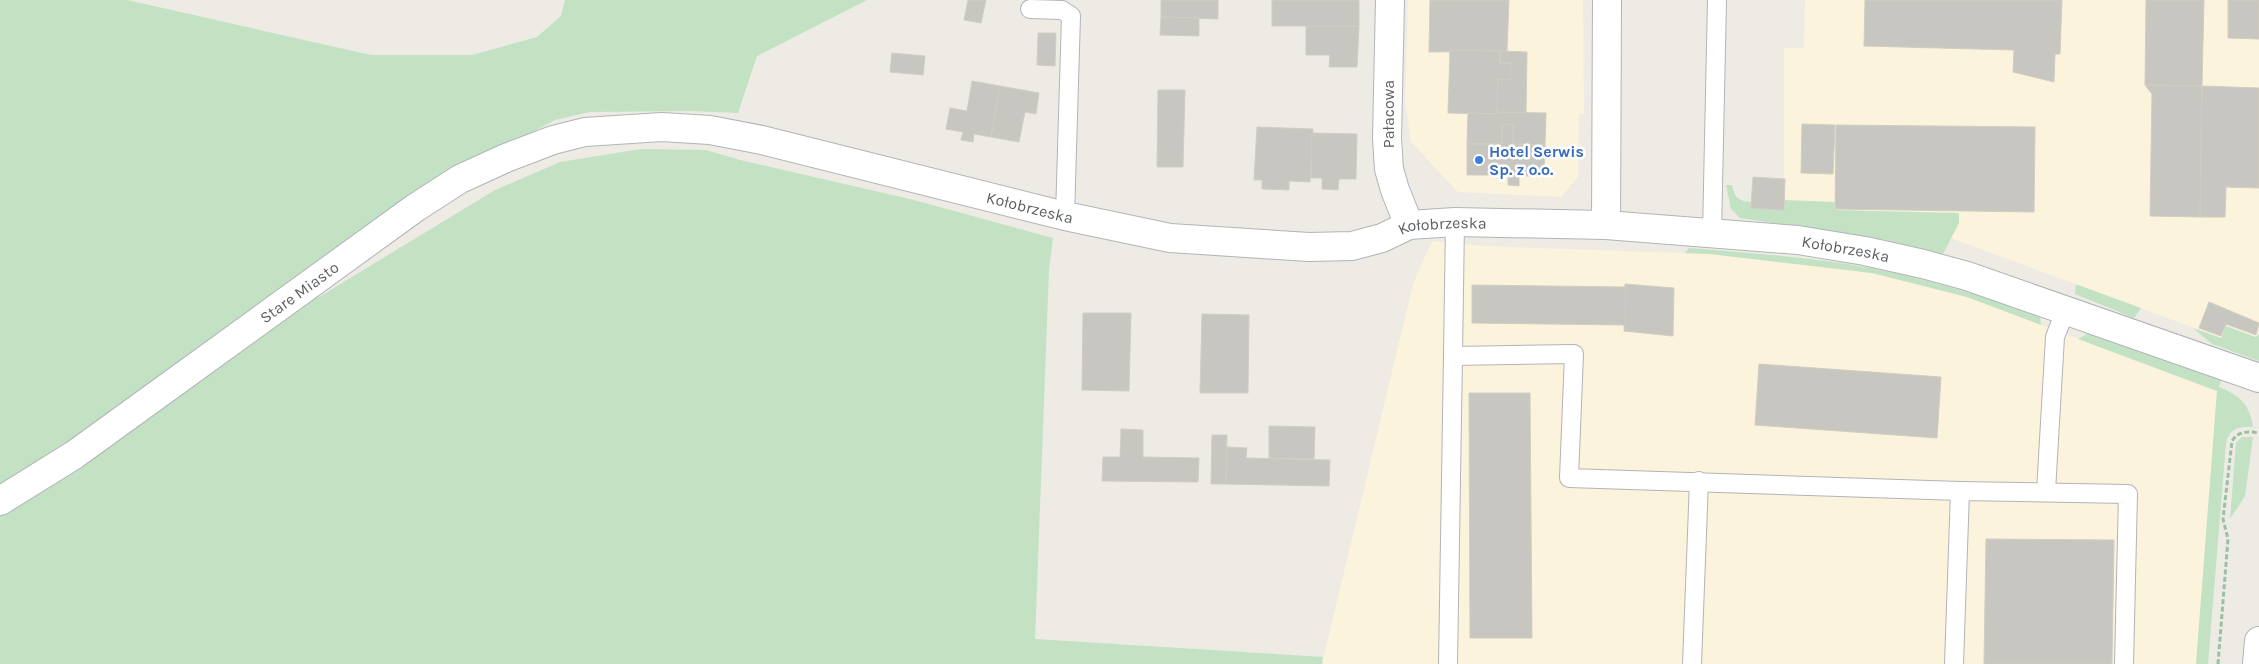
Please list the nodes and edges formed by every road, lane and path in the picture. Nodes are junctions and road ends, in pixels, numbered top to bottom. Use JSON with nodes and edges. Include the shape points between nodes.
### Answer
{"nodes":[{"id":1,"x":1390,"y":0,"type":"edge"},
{"id":2,"x":1607,"y":0,"type":"edge"},
{"id":3,"x":1717,"y":0,"type":"edge"},
{"id":4,"x":1030,"y":8,"type":"dead end"},
{"id":5,"x":620,"y":128,"type":"joint"},
{"id":6,"x":1065,"y":216,"type":"junction"},
{"id":7,"x":1455,"y":222,"type":"junction"},
{"id":8,"x":1408,"y":225,"type":"junction"},
{"id":9,"x":1606,"y":225,"type":"junction"},
{"id":10,"x":1712,"y":233,"type":"junction"},
{"id":11,"x":2066,"y":309,"type":"junction"},
{"id":12,"x":1453,"y":356,"type":"junction"},
{"id":13,"x":2259,"y":378,"type":"edge"},
{"id":14,"x":2259,"y":432,"type":"edge"},
{"id":15,"x":1699,"y":481,"type":"junction"},
{"id":16,"x":1960,"y":491,"type":"junction"},
{"id":17,"x":2046,"y":491,"type":"junction"},
{"id":18,"x":0,"y":501,"type":"edge"},
{"id":19,"x":2259,"y":641,"type":"edge"},
{"id":20,"x":1448,"y":664,"type":"edge"},
{"id":21,"x":1692,"y":664,"type":"edge"},
{"id":22,"x":1954,"y":664,"type":"edge"},
{"id":23,"x":2124,"y":664,"type":"edge"},
{"id":24,"x":2218,"y":664,"type":"edge"},
{"id":25,"x":2257,"y":664,"type":"edge"}],
"edges":[{"from":1,"to":8,"type":"street","name":"Pałacowa","via":[[1386,138],[1389,169]]},
{"from":2,"to":9,"type":"street"},
{"from":3,"to":10,"type":"lane"},
{"from":4,"to":6,"type":"lane","via":[[1062,10],[1071,16]]},
{"from":5,"to":6,"type":"street","name":"Kołobrzeska","via":[[710,130]]},
{"from":5,"to":18,"type":"street","name":"Stare Miasto","via":[[553,140],[460,179],[415,208],[74,455]]},
{"from":6,"to":8,"type":"street","name":"Kołobrzeska","via":[[1170,238],[1309,247],[1352,246],[1382,238]]},
{"from":7,"to":8,"type":"street","name":"Kołobrzeska"},
{"from":7,"to":9,"type":"street","name":"Kołobrzeska"},
{"from":7,"to":12,"type":"lane"},
{"from":9,"to":10,"type":"street","name":"Kołobrzeska"},
{"from":10,"to":11,"type":"street","name":"Kołobrzeska","via":[[1798,240],[1875,253],[1967,276]]},
{"from":11,"to":13,"type":"street","name":"Kołobrzeska"},
{"from":11,"to":17,"type":"lane","via":[[2055,337]]},
{"from":12,"to":15,"type":"lane","via":[[1574,354],[1569,478]]},
{"from":12,"to":20,"type":"lane"},
{"from":14,"to":24,"type":"path","via":[[2242,432],[2232,441],[2224,519],[2228,539]]},
{"from":15,"to":16,"type":"lane"},
{"from":15,"to":21,"type":"lane"},
{"from":16,"to":17,"type":"lane"},
{"from":16,"to":22,"type":"lane"},
{"from":17,"to":23,"type":"lane","via":[[2128,494]]},
{"from":19,"to":25,"type":"street"}]}
